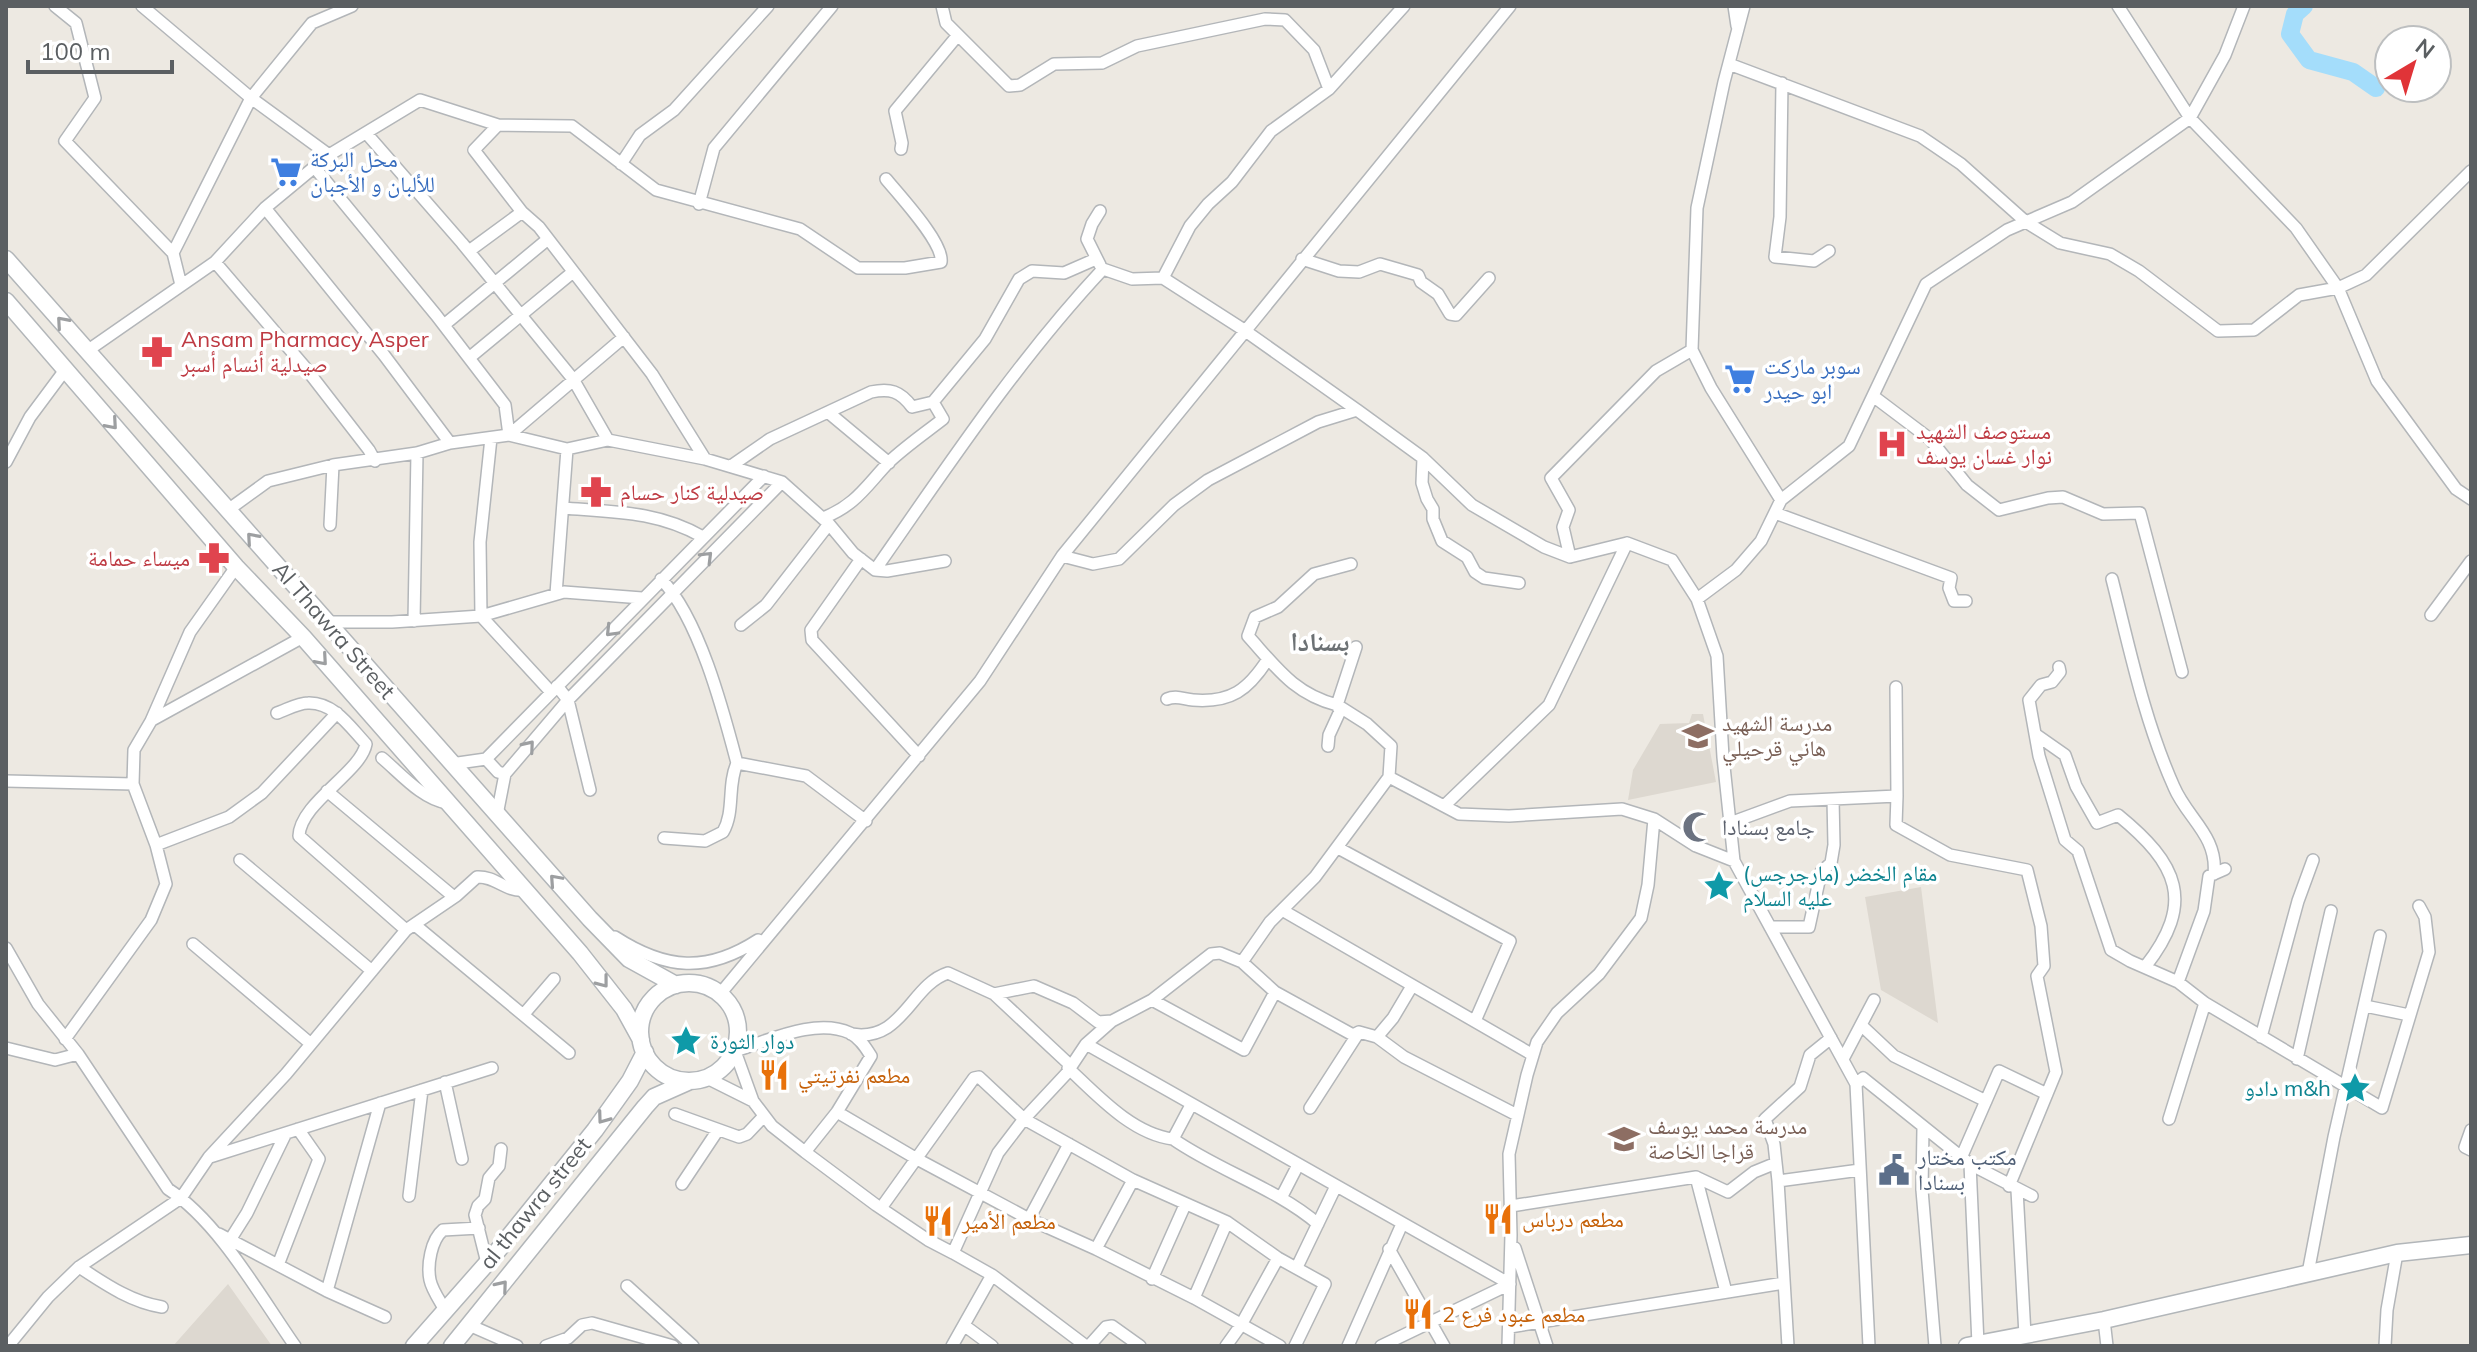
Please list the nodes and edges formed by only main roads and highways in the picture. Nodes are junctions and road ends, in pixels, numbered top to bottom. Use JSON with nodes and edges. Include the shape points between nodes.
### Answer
{"nodes":[{"id":1,"x":6,"y":259,"type":"edge"},
{"id":2,"x":6,"y":301,"type":"edge"},
{"id":3,"x":676,"y":985,"type":"junction"},
{"id":4,"x":643,"y":1046,"type":"junction"},
{"id":5,"x":699,"y":1080,"type":"junction"},
{"id":6,"x":2471,"y":1245,"type":"edge"},
{"id":7,"x":1980,"y":1344,"type":"edge"},
{"id":8,"x":414,"y":1346,"type":"edge"},
{"id":9,"x":452,"y":1346,"type":"edge"}],
"edges":[{"from":3,"to":1,"type":"main road","name":"Al Thawra Street","one_way":true,"via":[[629,959],[590,919]]},
{"from":2,"to":4,"type":"main road","name":"Al Thawra Street","one_way":true,"via":[[580,953],[616,998]]},
{"from":3,"to":4,"type":"main road","via":[[652,1000],[644,1012]]},
{"from":3,"to":5,"type":"main road","via":[[706,986],[720,994],[737,1020],[735,1051],[719,1072]]},
{"from":4,"to":5,"type":"main road","via":[[663,1073]]},
{"from":4,"to":8,"type":"main road","name":"al thawra street","one_way":true,"via":[[630,1081],[595,1130]]},
{"from":9,"to":5,"type":"main road","name":"al thawra street","one_way":true,"via":[[654,1097]]},
{"from":6,"to":7,"type":"main road","via":[[2397,1253]]}]}
